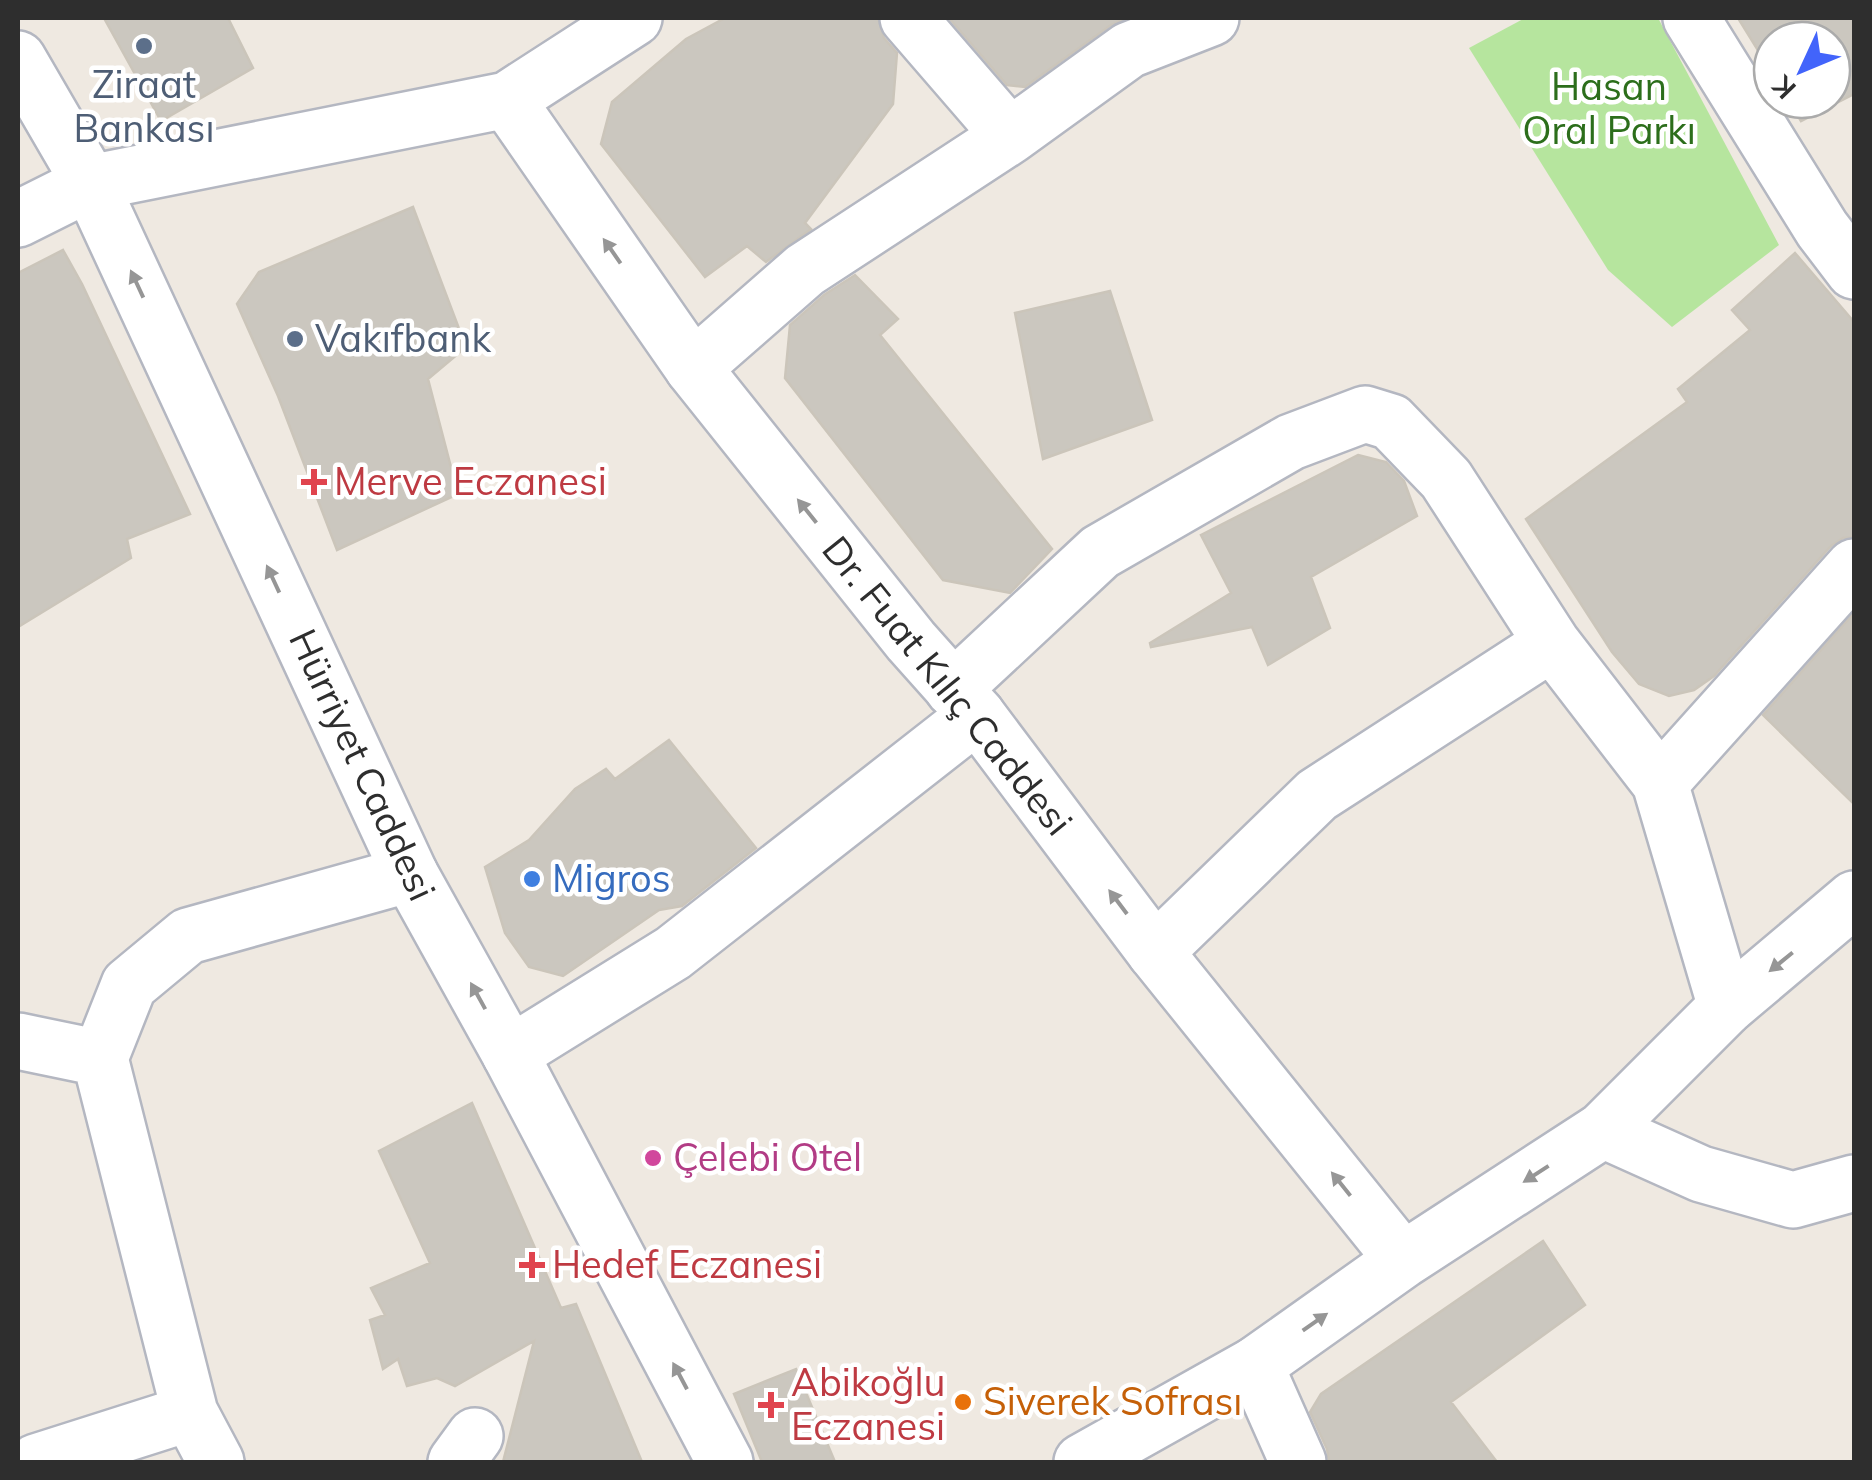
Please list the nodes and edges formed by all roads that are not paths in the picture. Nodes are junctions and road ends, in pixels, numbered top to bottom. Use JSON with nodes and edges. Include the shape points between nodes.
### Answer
{"nodes":[{"id":1,"x":634,"y":18,"type":"edge"},
{"id":2,"x":908,"y":18,"type":"edge"},
{"id":3,"x":1211,"y":18,"type":"edge"},
{"id":4,"x":1690,"y":18,"type":"edge"},
{"id":5,"x":18,"y":59,"type":"edge"},
{"id":6,"x":506,"y":100,"type":"junction"},
{"id":7,"x":1010,"y":136,"type":"junction"},
{"id":8,"x":90,"y":184,"type":"junction"},
{"id":9,"x":18,"y":219,"type":"edge"},
{"id":10,"x":1854,"y":270,"type":"edge"},
{"id":11,"x":693,"y":368,"type":"junction"},
{"id":12,"x":1854,"y":567,"type":"edge"},
{"id":13,"x":1552,"y":643,"type":"junction"},
{"id":14,"x":965,"y":702,"type":"junction"},
{"id":15,"x":1660,"y":783,"type":"junction"},
{"id":16,"x":410,"y":874,"type":"junction"},
{"id":17,"x":1850,"y":913,"type":"edge"},
{"id":18,"x":1155,"y":952,"type":"junction"},
{"id":19,"x":1726,"y":1007,"type":"junction"},
{"id":20,"x":18,"y":1041,"type":"edge"},
{"id":21,"x":510,"y":1054,"type":"junction"},
{"id":22,"x":100,"y":1058,"type":"junction"},
{"id":23,"x":1603,"y":1130,"type":"junction"},
{"id":24,"x":1854,"y":1183,"type":"edge"},
{"id":25,"x":1402,"y":1260,"type":"junction"},
{"id":26,"x":1255,"y":1365,"type":"junction"},
{"id":27,"x":190,"y":1413,"type":"junction"},
{"id":28,"x":36,"y":1462,"type":"edge"},
{"id":29,"x":216,"y":1462,"type":"edge"},
{"id":30,"x":725,"y":1462,"type":"edge"},
{"id":31,"x":1082,"y":1462,"type":"edge"},
{"id":32,"x":1298,"y":1462,"type":"edge"}],
"edges":[{"from":1,"to":6,"type":"street"},
{"from":2,"to":7,"type":"street"},
{"from":3,"to":7,"type":"street","via":[[1129,50]]},
{"from":4,"to":10,"type":"street"},
{"from":5,"to":8,"type":"street","name":"Hürriyet Caddesi"},
{"from":6,"to":8,"type":"street"},
{"from":11,"to":6,"type":"street","name":"Dr. Fuat Kılıç Caddesi","one_way":true},
{"from":7,"to":11,"type":"street","via":[[805,270]]},
{"from":8,"to":9,"type":"street"},
{"from":16,"to":8,"type":"street","name":"Hürriyet Caddesi","one_way":true},
{"from":14,"to":11,"type":"street","name":"Dr. Fuat Kılıç Caddesi","one_way":true},
{"from":12,"to":15,"type":"street"},
{"from":13,"to":14,"type":"street","via":[[1446,479],[1391,422],[1365,414],[1291,442],[1100,552]]},
{"from":13,"to":15,"type":"street"},
{"from":13,"to":18,"type":"street","via":[[1317,795]]},
{"from":18,"to":14,"type":"street","name":"Dr. Fuat Kılıç Caddesi","one_way":true},
{"from":14,"to":21,"type":"street","via":[[673,953]]},
{"from":15,"to":19,"type":"street"},
{"from":21,"to":16,"type":"street","name":"Hürriyet Caddesi","one_way":true},
{"from":16,"to":22,"type":"street","via":[[188,936],[129,985]]},
{"from":17,"to":19,"type":"street","one_way":true},
{"from":25,"to":18,"type":"street","name":"Dr. Fuat Kılıç Caddesi","one_way":true},
{"from":19,"to":23,"type":"street"},
{"from":20,"to":22,"type":"street"},
{"from":30,"to":21,"type":"street","name":"Hürriyet Caddesi","one_way":true},
{"from":22,"to":27,"type":"street"},
{"from":23,"to":24,"type":"street","via":[[1700,1174],[1793,1200]]},
{"from":23,"to":25,"type":"street","one_way":true},
{"from":26,"to":25,"type":"street","one_way":true},
{"from":26,"to":31,"type":"street"},
{"from":26,"to":32,"type":"street"},
{"from":27,"to":28,"type":"street"},
{"from":27,"to":29,"type":"street"}]}
